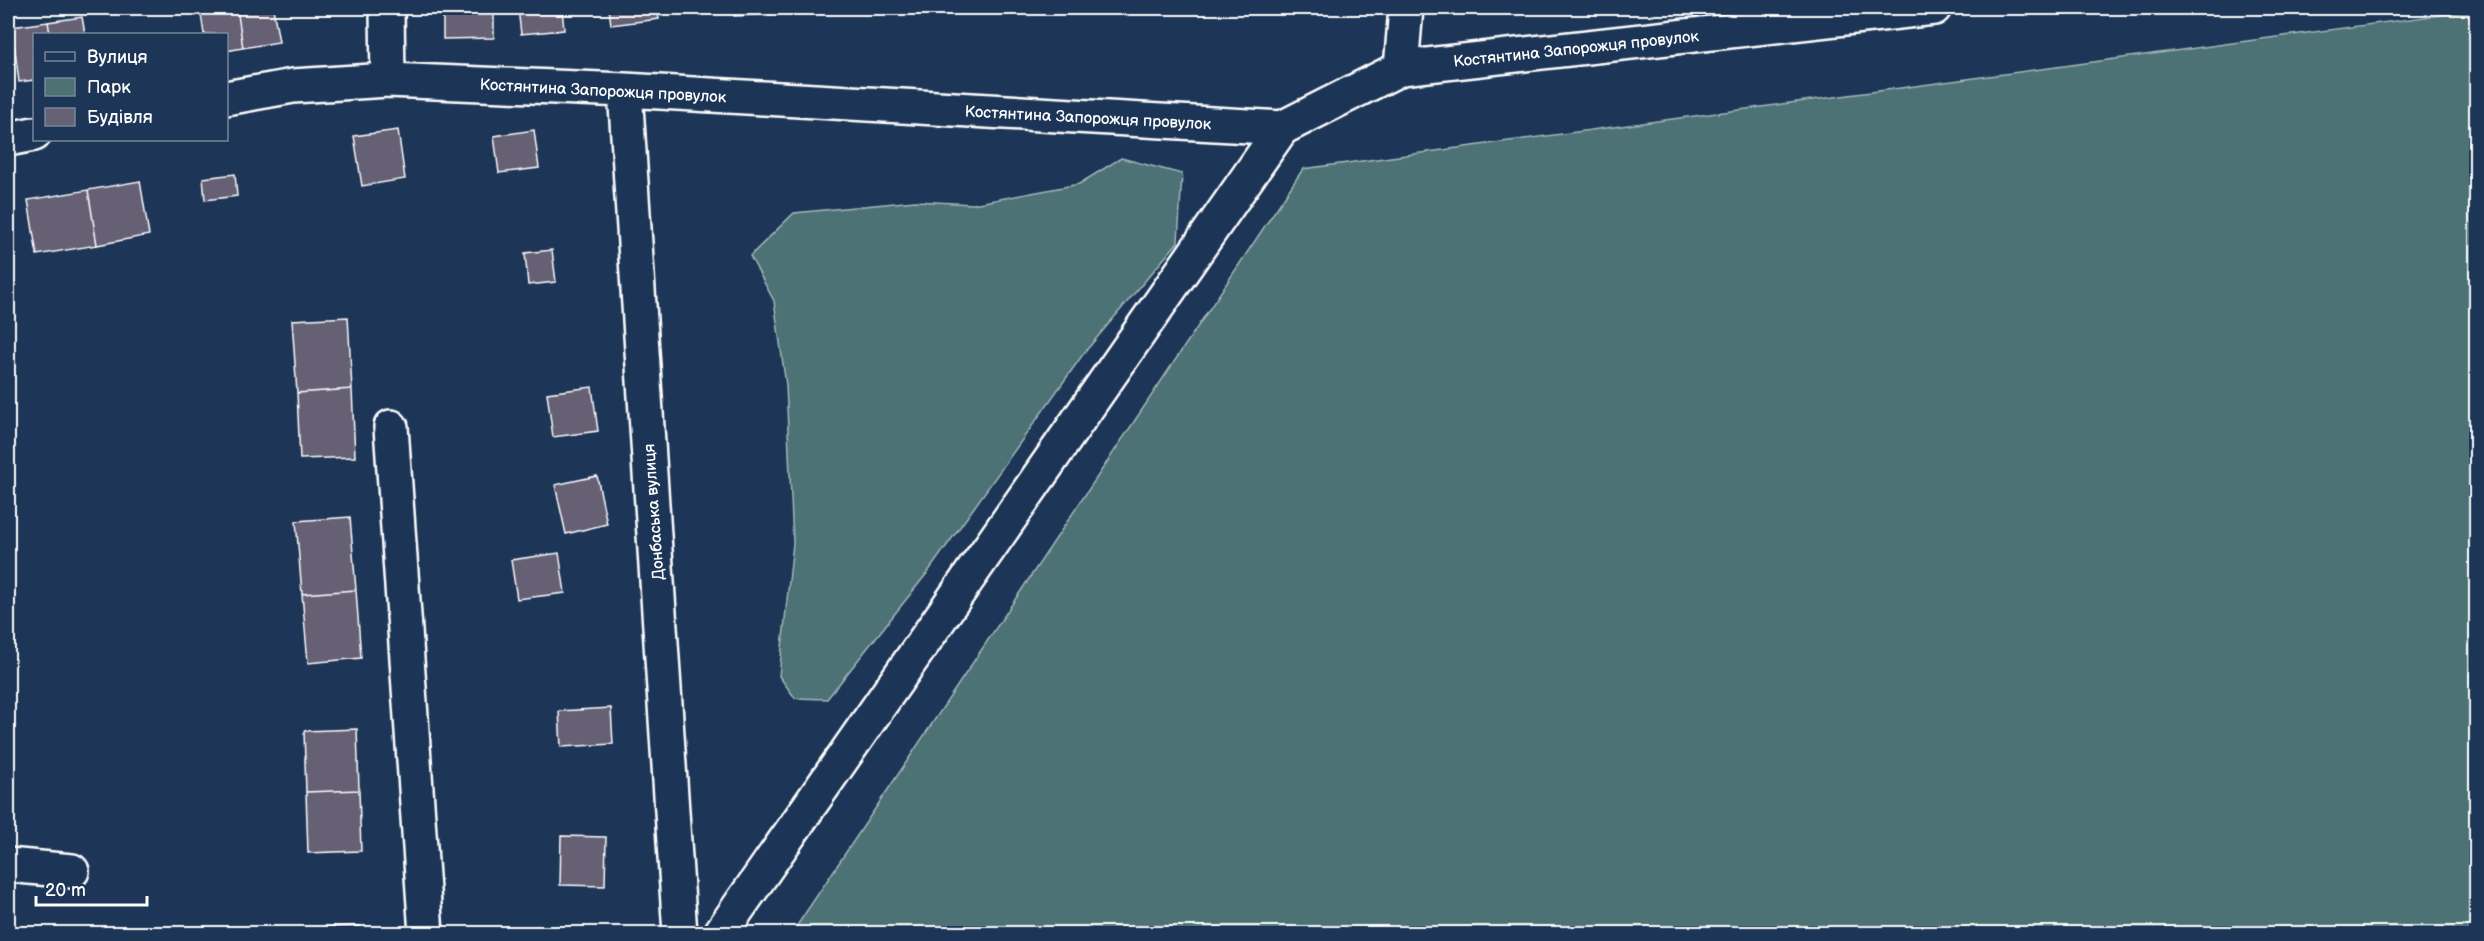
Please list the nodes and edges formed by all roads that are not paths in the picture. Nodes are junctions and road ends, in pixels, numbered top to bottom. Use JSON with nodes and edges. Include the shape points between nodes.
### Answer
{"nodes":[{"id":1,"x":387,"y":8,"type":"edge"},
{"id":2,"x":1406,"y":8,"type":"edge"},
{"id":3,"x":1934,"y":8,"type":"edge"},
{"id":4,"x":1401,"y":68,"type":"junction"},
{"id":5,"x":388,"y":80,"type":"junction"},
{"id":6,"x":625,"y":90,"type":"junction"},
{"id":7,"x":228,"y":98,"type":"edge"},
{"id":8,"x":1282,"y":128,"type":"junction"},
{"id":9,"x":33,"y":134,"type":"edge"},
{"id":10,"x":8,"y":139,"type":"edge"},
{"id":11,"x":392,"y":427,"type":"dead end"},
{"id":12,"x":8,"y":865,"type":"edge"},
{"id":13,"x":72,"y":871,"type":"dead end"},
{"id":14,"x":426,"y":933,"type":"edge"},
{"id":15,"x":681,"y":933,"type":"edge"},
{"id":16,"x":720,"y":933,"type":"edge"}],
"edges":[{"from":1,"to":5,"type":"street"},
{"from":2,"to":4,"type":"street"},
{"from":3,"to":4,"type":"street","name":"Костянтина Запорожця провулок"},
{"from":4,"to":8,"type":"street","name":"Костянтина Запорожця провулок"},
{"from":5,"to":6,"type":"street","name":"Костянтина Запорожця провулок"},
{"from":5,"to":7,"type":"street","name":"Костянтина Запорожця провулок","via":[[293,86]]},
{"from":6,"to":8,"type":"street","name":"Костянтина Запорожця провулок"},
{"from":6,"to":15,"type":"street","name":"Донбаська вулиця"},
{"from":8,"to":16,"type":"street"},
{"from":9,"to":10,"type":"street"},
{"from":11,"to":14,"type":"street"},
{"from":12,"to":13,"type":"street"}]}
